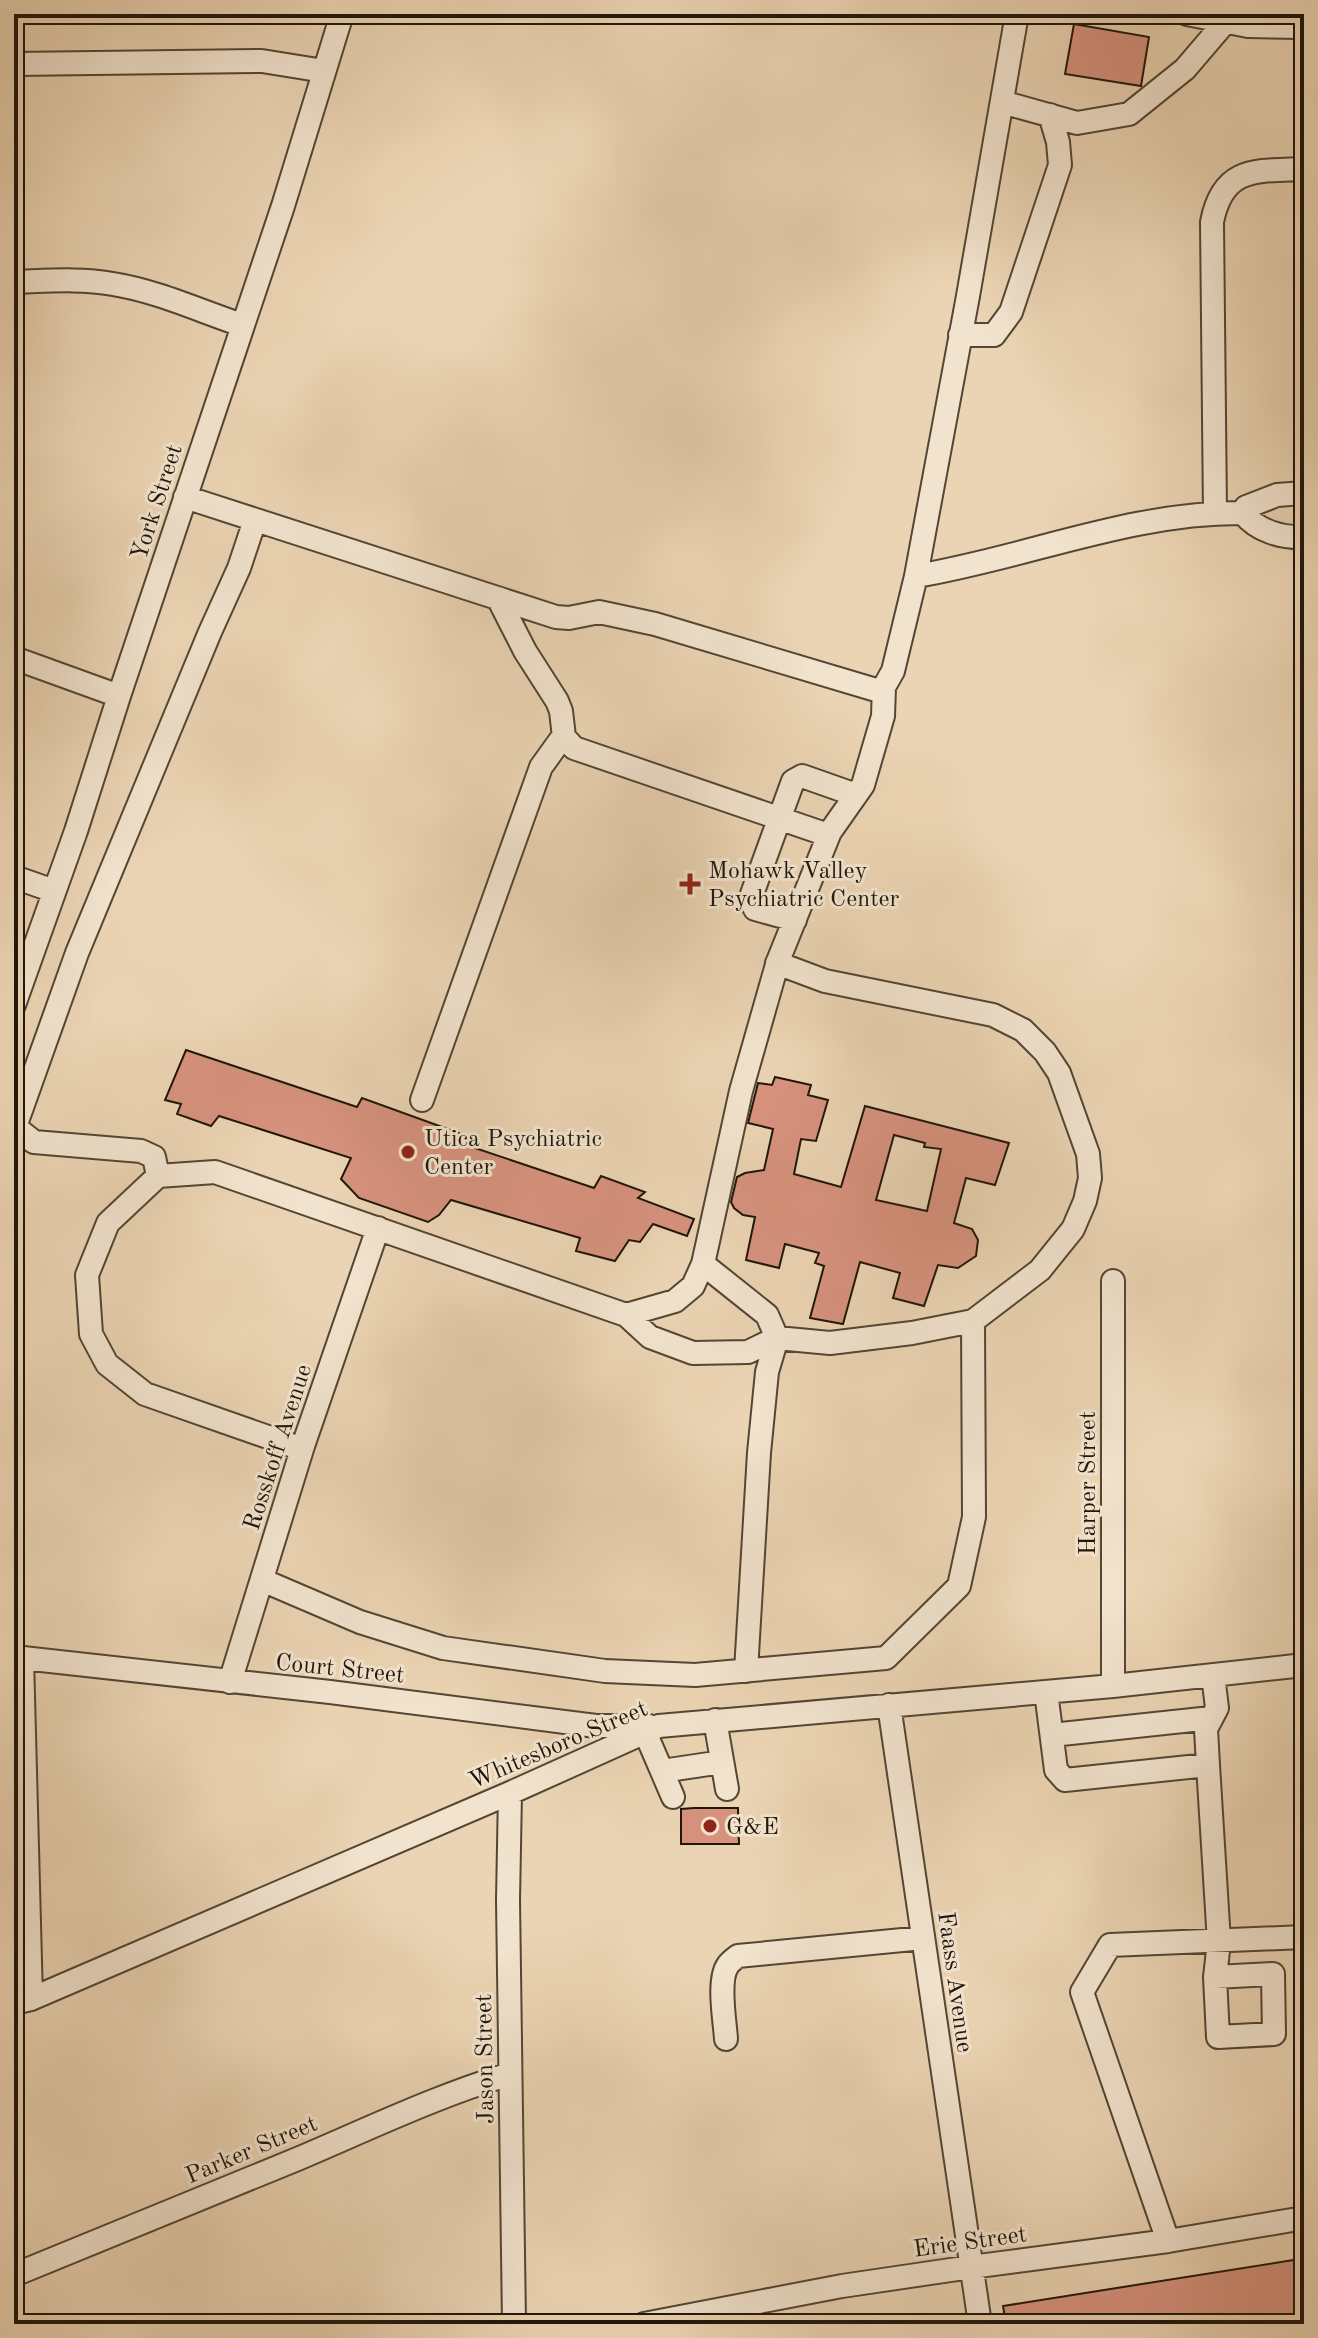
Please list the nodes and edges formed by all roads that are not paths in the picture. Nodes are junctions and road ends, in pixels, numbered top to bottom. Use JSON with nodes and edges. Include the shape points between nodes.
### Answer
{"nodes":[{"id":1,"x":342,"y":14,"type":"edge"},
{"id":2,"x":1017,"y":14,"type":"edge"},
{"id":3,"x":1189,"y":14,"type":"edge"},
{"id":4,"x":1226,"y":21,"type":"junction"},
{"id":5,"x":1304,"y":25,"type":"edge"},
{"id":6,"x":14,"y":64,"type":"edge"},
{"id":7,"x":324,"y":71,"type":"junction"},
{"id":8,"x":1002,"y":102,"type":"junction"},
{"id":9,"x":1050,"y":115,"type":"junction"},
{"id":10,"x":1304,"y":169,"type":"edge"},
{"id":11,"x":18,"y":282,"type":"edge"},
{"id":12,"x":14,"y":304,"type":"edge"},
{"id":13,"x":242,"y":325,"type":"junction"},
{"id":14,"x":960,"y":335,"type":"junction"},
{"id":15,"x":1304,"y":493,"type":"edge"},
{"id":16,"x":185,"y":497,"type":"junction"},
{"id":17,"x":1215,"y":513,"type":"junction"},
{"id":18,"x":1243,"y":513,"type":"junction"},
{"id":19,"x":255,"y":520,"type":"junction"},
{"id":20,"x":1304,"y":537,"type":"edge"},
{"id":21,"x":916,"y":576,"type":"junction"},
{"id":22,"x":498,"y":598,"type":"junction"},
{"id":23,"x":14,"y":658,"type":"edge"},
{"id":24,"x":884,"y":687,"type":"junction"},
{"id":25,"x":119,"y":696,"type":"junction"},
{"id":26,"x":564,"y":735,"type":"junction"},
{"id":27,"x":856,"y":795,"type":"junction"},
{"id":28,"x":779,"y":819,"type":"junction"},
{"id":29,"x":828,"y":835,"type":"junction"},
{"id":30,"x":14,"y":877,"type":"edge"},
{"id":31,"x":54,"y":891,"type":"junction"},
{"id":32,"x":795,"y":920,"type":"junction"},
{"id":33,"x":777,"y":963,"type":"junction"},
{"id":34,"x":14,"y":1005,"type":"edge"},
{"id":35,"x":422,"y":1100,"type":"dead end"},
{"id":36,"x":158,"y":1176,"type":"junction"},
{"id":37,"x":378,"y":1228,"type":"junction"},
{"id":38,"x":703,"y":1264,"type":"junction"},
{"id":39,"x":1113,"y":1281,"type":"dead end"},
{"id":40,"x":626,"y":1315,"type":"junction"},
{"id":41,"x":973,"y":1321,"type":"junction"},
{"id":42,"x":777,"y":1338,"type":"junction"},
{"id":43,"x":302,"y":1449,"type":"junction"},
{"id":44,"x":262,"y":1580,"type":"junction"},
{"id":45,"x":18,"y":1658,"type":"edge"},
{"id":46,"x":1304,"y":1665,"type":"edge"},
{"id":47,"x":746,"y":1671,"type":"junction"},
{"id":48,"x":1213,"y":1675,"type":"junction"},
{"id":49,"x":230,"y":1682,"type":"junction"},
{"id":50,"x":1113,"y":1686,"type":"junction"},
{"id":51,"x":1046,"y":1692,"type":"junction"},
{"id":52,"x":889,"y":1705,"type":"junction"},
{"id":53,"x":1211,"y":1718,"type":"junction"},
{"id":54,"x":715,"y":1720,"type":"junction"},
{"id":55,"x":652,"y":1729,"type":"junction"},
{"id":56,"x":1052,"y":1735,"type":"junction"},
{"id":57,"x":1208,"y":1765,"type":"junction"},
{"id":58,"x":510,"y":1793,"type":"junction"},
{"id":59,"x":19,"y":1798,"type":"edge"},
{"id":60,"x":1304,"y":1937,"type":"edge"},
{"id":61,"x":923,"y":1938,"type":"junction"},
{"id":62,"x":1219,"y":1942,"type":"junction"},
{"id":63,"x":1215,"y":1977,"type":"dead end"},
{"id":64,"x":23,"y":2001,"type":"edge"},
{"id":65,"x":726,"y":2039,"type":"dead end"},
{"id":66,"x":510,"y":2074,"type":"junction"},
{"id":67,"x":1304,"y":2218,"type":"edge"},
{"id":68,"x":1168,"y":2241,"type":"junction"},
{"id":69,"x":971,"y":2267,"type":"junction"},
{"id":70,"x":14,"y":2275,"type":"edge"},
{"id":71,"x":514,"y":2324,"type":"edge"},
{"id":72,"x":644,"y":2324,"type":"edge"},
{"id":73,"x":980,"y":2324,"type":"edge"}],
"edges":[{"from":1,"to":7,"type":"street","name":"York Street"},
{"from":2,"to":8,"type":"street"},
{"from":3,"to":4,"type":"street"},
{"from":4,"to":5,"type":"street"},
{"from":4,"to":9,"type":"street","via":[[1185,69],[1129,114],[1077,123]]},
{"from":6,"to":7,"type":"street","via":[[262,61]]},
{"from":7,"to":13,"type":"street","name":"York Street"},
{"from":8,"to":9,"type":"street"},
{"from":8,"to":14,"type":"street"},
{"from":9,"to":14,"type":"street","via":[[1060,165],[1011,312],[994,335]]},
{"from":10,"to":17,"type":"street","via":[[1259,171],[1234,179],[1216,200]]},
{"from":11,"to":12,"type":"street"},
{"from":11,"to":13,"type":"street","via":[[114,284]]},
{"from":13,"to":16,"type":"street","name":"York Street"},
{"from":14,"to":21,"type":"street"},
{"from":15,"to":18,"type":"street","via":[[1277,495]]},
{"from":16,"to":19,"type":"street"},
{"from":16,"to":25,"type":"street","name":"York Street"},
{"from":17,"to":18,"type":"street"},
{"from":17,"to":21,"type":"street","via":[[1099,532]]},
{"from":18,"to":20,"type":"street","via":[[1250,523],[1277,535]]},
{"from":19,"to":22,"type":"street"},
{"from":19,"to":36,"type":"street","via":[[77,953],[15,1127],[34,1142],[141,1151],[154,1157]]},
{"from":21,"to":24,"type":"street","via":[[893,671]]},
{"from":22,"to":24,"type":"street","via":[[556,617],[599,612],[655,624],[876,690]]},
{"from":22,"to":26,"type":"street","via":[[557,701]]},
{"from":23,"to":25,"type":"street"},
{"from":24,"to":27,"type":"street","via":[[883,716]]},
{"from":25,"to":31,"type":"street","name":"York Street"},
{"from":26,"to":28,"type":"street","via":[[574,748]]},
{"from":26,"to":35,"type":"street","via":[[541,767]]},
{"from":27,"to":28,"type":"street","via":[[798,776]]},
{"from":27,"to":29,"type":"street"},
{"from":28,"to":29,"type":"street"},
{"from":28,"to":32,"type":"street","via":[[752,903],[755,909]]},
{"from":29,"to":32,"type":"street"},
{"from":30,"to":31,"type":"street"},
{"from":31,"to":34,"type":"street","name":"York Street"},
{"from":32,"to":33,"type":"street"},
{"from":33,"to":38,"type":"street","via":[[741,1091]]},
{"from":33,"to":41,"type":"street","via":[[825,981],[993,1015],[1023,1030],[1059,1073],[1088,1154],[1085,1201],[1073,1229],[1040,1270]]},
{"from":36,"to":37,"type":"street","via":[[215,1172]]},
{"from":36,"to":43,"type":"street","via":[[108,1223],[87,1275],[91,1334],[107,1364],[145,1394]]},
{"from":37,"to":40,"type":"street"},
{"from":37,"to":43,"type":"street","name":"Rosskoff Avenue"},
{"from":38,"to":40,"type":"street","via":[[693,1286],[675,1301]]},
{"from":38,"to":42,"type":"street","via":[[767,1315]]},
{"from":39,"to":50,"type":"street","name":"Harper Street"},
{"from":40,"to":42,"type":"street","via":[[650,1337],[693,1353],[748,1352]]},
{"from":41,"to":42,"type":"street","via":[[830,1343]]},
{"from":41,"to":47,"type":"street","via":[[974,1517],[959,1586],[886,1658]]},
{"from":42,"to":47,"type":"street","via":[[765,1386]]},
{"from":43,"to":44,"type":"street","name":"Rosskoff Avenue"},
{"from":44,"to":47,"type":"street","via":[[360,1622],[443,1648],[605,1671]]},
{"from":44,"to":49,"type":"street","name":"Rosskoff Avenue"},
{"from":45,"to":49,"type":"street","name":"Court Street"},
{"from":45,"to":59,"type":"street"},
{"from":46,"to":48,"type":"street","name":"Whitesboro Street"},
{"from":48,"to":50,"type":"street","name":"Whitesboro Street"},
{"from":48,"to":53,"type":"street","via":[[1217,1708]]},
{"from":49,"to":55,"type":"street","name":"Court Street"},
{"from":50,"to":51,"type":"street","name":"Whitesboro Street"},
{"from":51,"to":52,"type":"street","name":"Whitesboro Street"},
{"from":51,"to":56,"type":"street"},
{"from":52,"to":54,"type":"street","name":"Whitesboro Street"},
{"from":52,"to":61,"type":"street","name":"Faass Avenue"},
{"from":53,"to":56,"type":"street"},
{"from":53,"to":57,"type":"street","via":[[1206,1729]]},
{"from":54,"to":55,"type":"street","name":"Whitesboro Street"},
{"from":54,"to":55,"type":"street","via":[[725,1776],[667,1784]]},
{"from":55,"to":58,"type":"street","name":"Whitesboro Street"},
{"from":56,"to":57,"type":"street","via":[[1056,1770],[1065,1780]]},
{"from":57,"to":62,"type":"street"},
{"from":58,"to":64,"type":"street","name":"Whitesboro Street"},
{"from":58,"to":66,"type":"street","name":"Jason Street"},
{"from":59,"to":64,"type":"street"},
{"from":60,"to":62,"type":"street"},
{"from":61,"to":65,"type":"street","via":[[738,1956],[723,1976]]},
{"from":61,"to":69,"type":"street","name":"Faass Avenue"},
{"from":62,"to":63,"type":"street"},
{"from":62,"to":68,"type":"street","via":[[1110,1945],[1082,1992]]},
{"from":66,"to":70,"type":"street","name":"Parker Street"},
{"from":66,"to":71,"type":"street","name":"Jason Street"},
{"from":67,"to":68,"type":"street","name":"Erie Street"},
{"from":68,"to":69,"type":"street","name":"Erie Street"},
{"from":69,"to":72,"type":"street","name":"Erie Street"},
{"from":69,"to":73,"type":"street","name":"Faass Avenue"}]}
